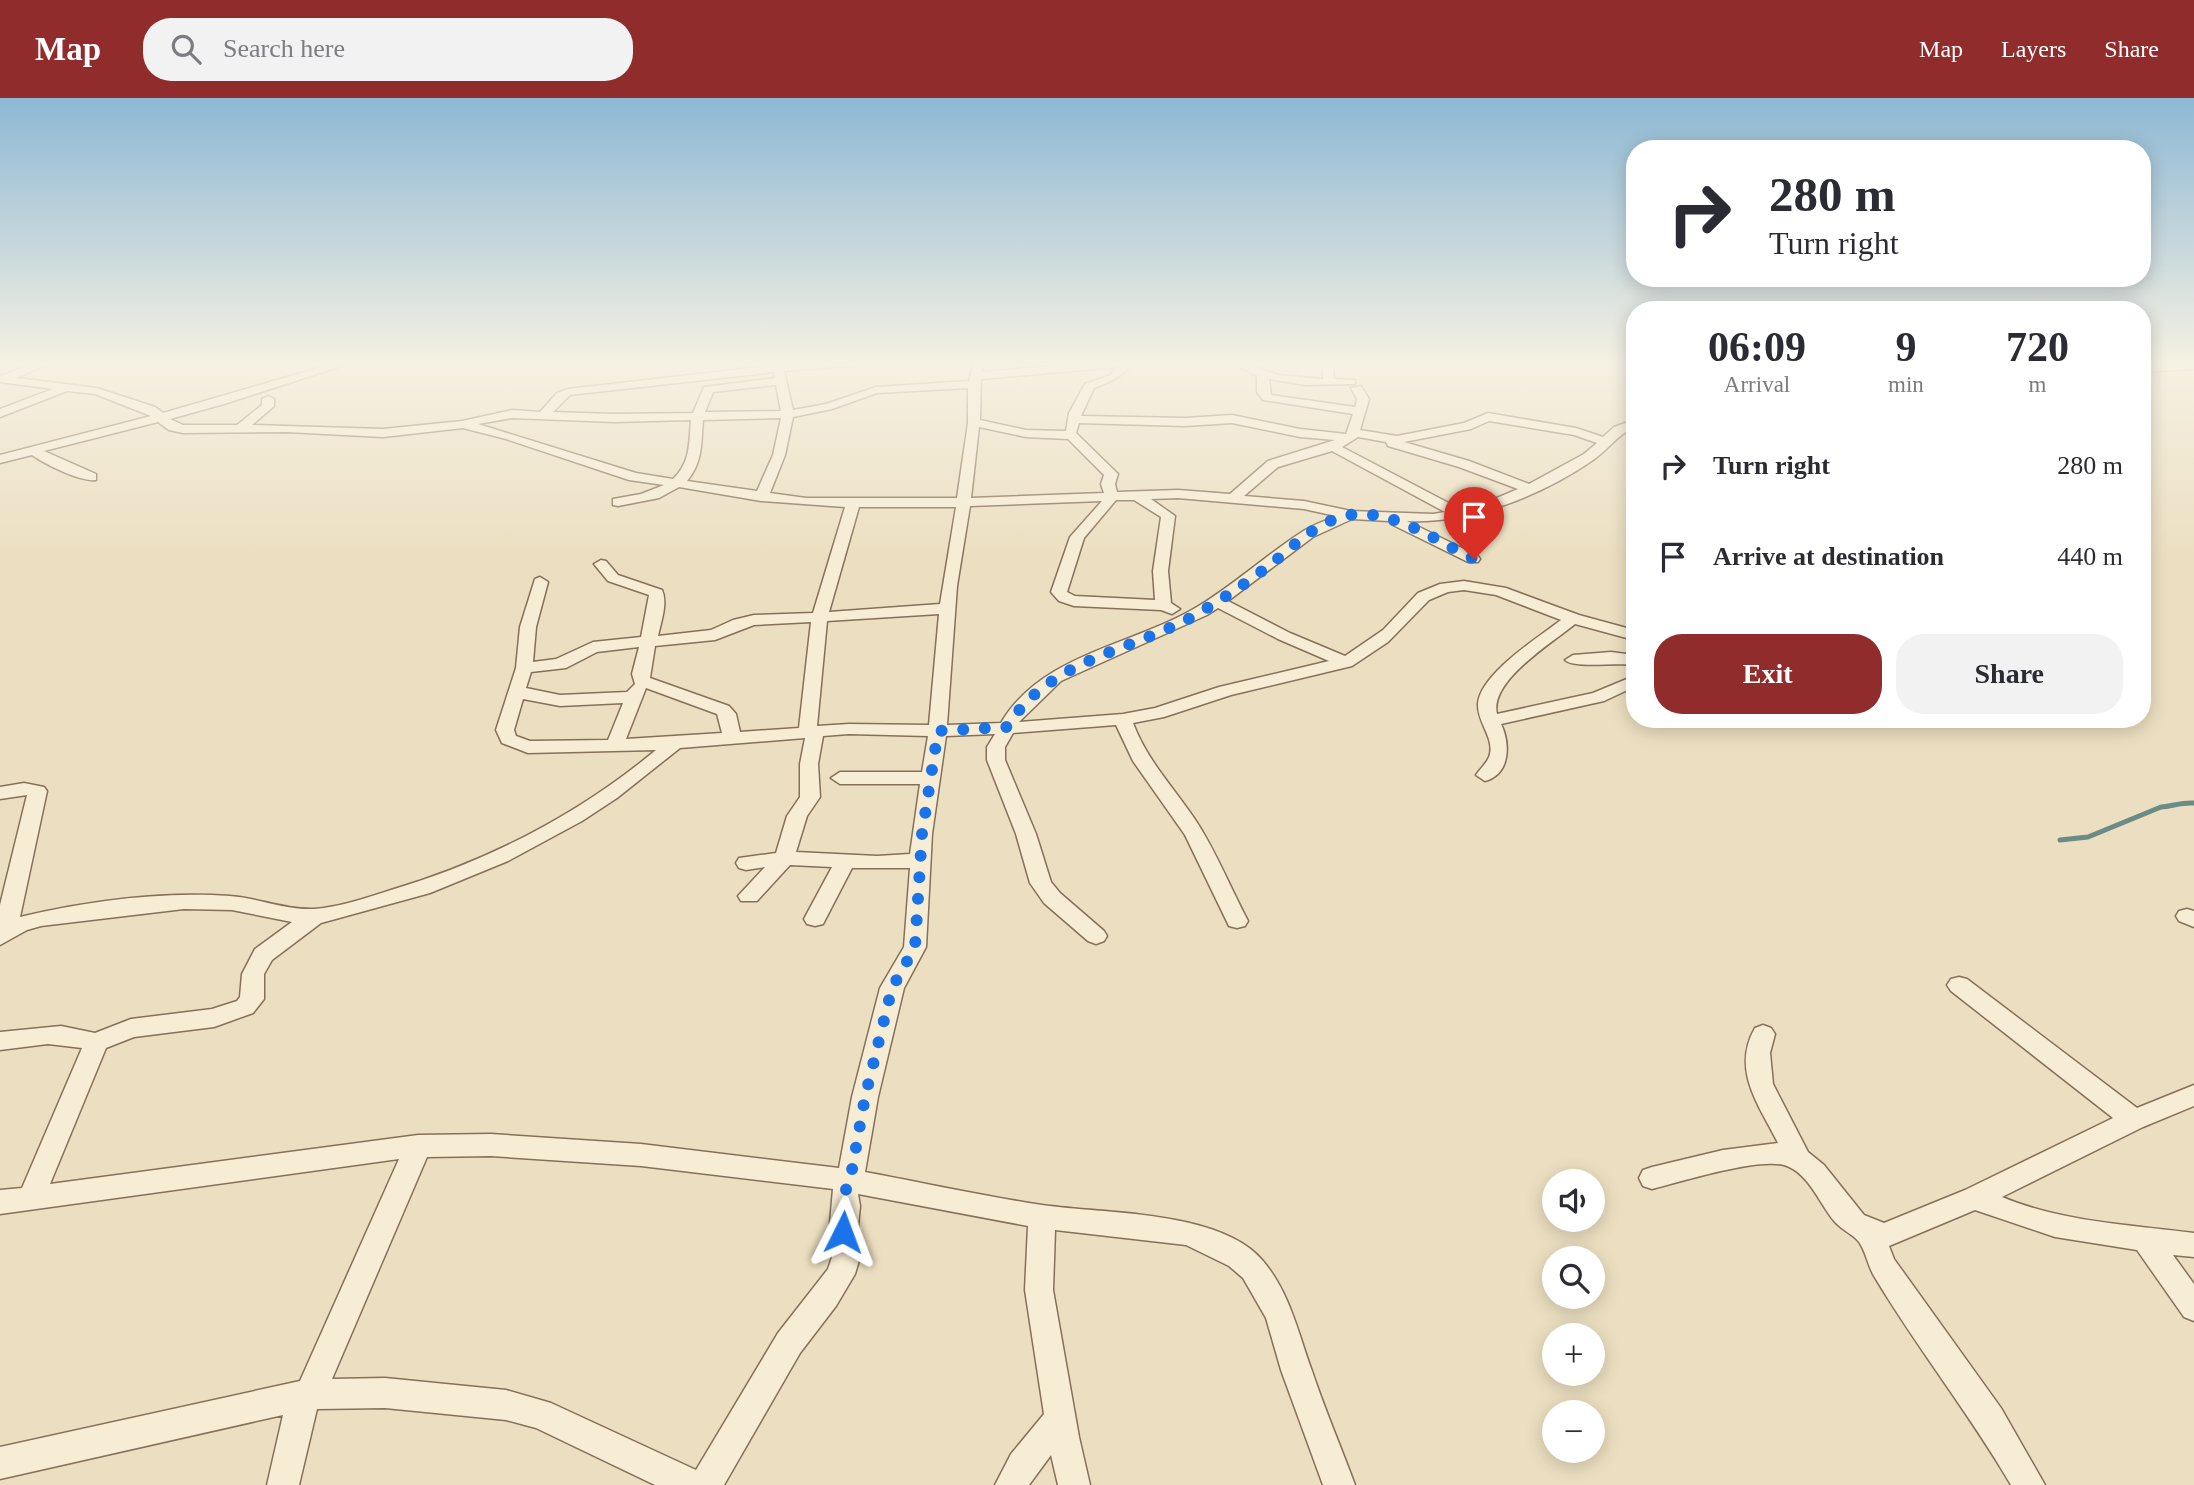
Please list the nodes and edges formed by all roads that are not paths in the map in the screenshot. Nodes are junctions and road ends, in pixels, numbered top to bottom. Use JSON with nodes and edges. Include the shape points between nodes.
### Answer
{"nodes":[{"id":1,"x":126,"y":427,"type":"edge"},
{"id":2,"x":175,"y":427,"type":"edge"},
{"id":3,"x":439,"y":427,"type":"edge"},
{"id":4,"x":474,"y":427,"type":"edge"},
{"id":5,"x":697,"y":427,"type":"edge"},
{"id":6,"x":784,"y":427,"type":"edge"},
{"id":7,"x":973,"y":427,"type":"edge"},
{"id":8,"x":1003,"y":427,"type":"edge"},
{"id":9,"x":1072,"y":427,"type":"edge"},
{"id":10,"x":1270,"y":427,"type":"edge"},
{"id":11,"x":1354,"y":427,"type":"edge"},
{"id":12,"x":1464,"y":427,"type":"edge"},
{"id":13,"x":1545,"y":427,"type":"edge"},
{"id":14,"x":1625,"y":427,"type":"edge"},
{"id":15,"x":241,"y":428,"type":"joint"},
{"id":16,"x":1070,"y":435,"type":"junction"},
{"id":17,"x":1351,"y":435,"type":"junction"},
{"id":18,"x":1379,"y":439,"type":"junction"},
{"id":19,"x":1605,"y":442,"type":"junction"},
{"id":20,"x":1333,"y":447,"type":"junction"},
{"id":21,"x":34,"y":450,"type":"junction"},
{"id":22,"x":0,"y":459,"type":"edge"},
{"id":23,"x":91,"y":477,"type":"dead end"},
{"id":24,"x":678,"y":484,"type":"junction"},
{"id":25,"x":1530,"y":489,"type":"junction"},
{"id":26,"x":1136,"y":495,"type":"junction"},
{"id":27,"x":1112,"y":496,"type":"junction"},
{"id":28,"x":761,"y":497,"type":"junction"},
{"id":29,"x":1235,"y":497,"type":"junction"},
{"id":30,"x":618,"y":502,"type":"dead end"},
{"id":31,"x":963,"y":502,"type":"junction"},
{"id":32,"x":853,"y":503,"type":"junction"},
{"id":33,"x":1460,"y":514,"type":"junction"},
{"id":34,"x":1351,"y":515,"type":"junction"},
{"id":35,"x":1388,"y":517,"type":"junction"},
{"id":36,"x":1474,"y":559,"type":"dead end"},
{"id":37,"x":601,"y":564,"type":"dead end"},
{"id":38,"x":540,"y":582,"type":"dead end"},
{"id":39,"x":1217,"y":601,"type":"junction"},
{"id":40,"x":1164,"y":605,"type":"junction"},
{"id":41,"x":947,"y":608,"type":"junction"},
{"id":42,"x":1201,"y":612,"type":"junction"},
{"id":43,"x":820,"y":617,"type":"junction"},
{"id":44,"x":1573,"y":618,"type":"junction"},
{"id":45,"x":1626,"y":633,"type":"edge"},
{"id":46,"x":648,"y":643,"type":"junction"},
{"id":47,"x":1626,"y":659,"type":"edge"},
{"id":48,"x":1573,"y":660,"type":"dead end"},
{"id":49,"x":1346,"y":662,"type":"junction"},
{"id":50,"x":524,"y":668,"type":"junction"},
{"id":51,"x":642,"y":681,"type":"junction"},
{"id":52,"x":1626,"y":685,"type":"edge"},
{"id":53,"x":516,"y":691,"type":"junction"},
{"id":54,"x":634,"y":698,"type":"junction"},
{"id":55,"x":1122,"y":719,"type":"junction"},
{"id":56,"x":1492,"y":721,"type":"junction"},
{"id":57,"x":1007,"y":727,"type":"junction"},
{"id":58,"x":811,"y":731,"type":"junction"},
{"id":59,"x":938,"y":731,"type":"junction"},
{"id":60,"x":732,"y":738,"type":"junction"},
{"id":61,"x":676,"y":742,"type":"junction"},
{"id":62,"x":615,"y":744,"type":"junction"},
{"id":63,"x":1485,"y":775,"type":"dead end"},
{"id":64,"x":840,"y":778,"type":"dead end"},
{"id":65,"x":929,"y":778,"type":"junction"},
{"id":66,"x":0,"y":793,"type":"edge"},
{"id":67,"x":783,"y":859,"type":"junction"},
{"id":68,"x":921,"y":860,"type":"junction"},
{"id":69,"x":746,"y":863,"type":"dead end"},
{"id":70,"x":844,"y":863,"type":"junction"},
{"id":71,"x":749,"y":896,"type":"dead end"},
{"id":72,"x":314,"y":917,"type":"junction"},
{"id":73,"x":815,"y":919,"type":"dead end"},
{"id":74,"x":1237,"y":920,"type":"dead end"},
{"id":75,"x":4,"y":933,"type":"edge"},
{"id":76,"x":1096,"y":936,"type":"dead end"},
{"id":77,"x":1959,"y":985,"type":"dead end"},
{"id":78,"x":1763,"y":1034,"type":"dead end"},
{"id":79,"x":0,"y":1041,"type":"edge"},
{"id":80,"x":95,"y":1043,"type":"junction"},
{"id":81,"x":2194,"y":1095,"type":"edge"},
{"id":82,"x":2134,"y":1120,"type":"junction"},
{"id":83,"x":418,"y":1146,"type":"junction"},
{"id":84,"x":1797,"y":1158,"type":"junction"},
{"id":85,"x":1653,"y":1178,"type":"dead end"},
{"id":86,"x":850,"y":1181,"type":"junction"},
{"id":87,"x":1975,"y":1198,"type":"junction"},
{"id":88,"x":30,"y":1199,"type":"junction"},
{"id":89,"x":0,"y":1202,"type":"edge"},
{"id":90,"x":1042,"y":1217,"type":"junction"},
{"id":91,"x":1870,"y":1234,"type":"junction"},
{"id":92,"x":2145,"y":1239,"type":"junction"},
{"id":93,"x":2194,"y":1245,"type":"edge"},
{"id":94,"x":2194,"y":1308,"type":"edge"},
{"id":95,"x":310,"y":1394,"type":"junction"},
{"id":96,"x":1060,"y":1419,"type":"junction"},
{"id":97,"x":0,"y":1463,"type":"edge"},
{"id":98,"x":283,"y":1485,"type":"edge"},
{"id":99,"x":691,"y":1485,"type":"edge"},
{"id":100,"x":706,"y":1485,"type":"edge"},
{"id":101,"x":1011,"y":1485,"type":"edge"},
{"id":102,"x":1074,"y":1485,"type":"edge"},
{"id":103,"x":1339,"y":1485,"type":"edge"},
{"id":104,"x":2029,"y":1485,"type":"edge"}],
"edges":[{"from":1,"to":21,"type":"street"},
{"from":2,"to":15,"type":"street"},
{"from":3,"to":15,"type":"street","via":[[383,433]]},
{"from":4,"to":24,"type":"street","via":[[626,475]]},
{"from":5,"to":24,"type":"street","via":[[692,466]]},
{"from":6,"to":28,"type":"street","via":[[779,455]]},
{"from":7,"to":31,"type":"street"},
{"from":8,"to":16,"type":"street"},
{"from":9,"to":16,"type":"street"},
{"from":10,"to":17,"type":"street"},
{"from":11,"to":17,"type":"street"},
{"from":12,"to":18,"type":"street","via":[[1397,440]]},
{"from":13,"to":19,"type":"street"},
{"from":14,"to":19,"type":"street"},
{"from":16,"to":27,"type":"street","via":[[1111,474]]},
{"from":17,"to":18,"type":"street"},
{"from":17,"to":20,"type":"street"},
{"from":18,"to":25,"type":"street"},
{"from":19,"to":25,"type":"street","via":[[1589,457]]},
{"from":20,"to":29,"type":"street","via":[[1273,464]]},
{"from":20,"to":33,"type":"street"},
{"from":21,"to":22,"type":"street"},
{"from":21,"to":23,"type":"street"},
{"from":24,"to":28,"type":"street"},
{"from":24,"to":30,"type":"street","via":[[654,496]]},
{"from":25,"to":33,"type":"street"},
{"from":26,"to":27,"type":"street"},
{"from":26,"to":29,"type":"street"},
{"from":26,"to":40,"type":"street","via":[[1168,516],[1159,559]]},
{"from":27,"to":31,"type":"street"},
{"from":27,"to":40,"type":"street","via":[[1077,537],[1059,592],[1074,601]]},
{"from":28,"to":32,"type":"street"},
{"from":29,"to":34,"type":"street"},
{"from":31,"to":32,"type":"street"},
{"from":31,"to":41,"type":"street"},
{"from":32,"to":43,"type":"street"},
{"from":33,"to":35,"type":"street"},
{"from":34,"to":35,"type":"street"},
{"from":34,"to":39,"type":"street","via":[[1308,534]]},
{"from":35,"to":36,"type":"street"},
{"from":37,"to":46,"type":"street","via":[[612,578],[657,593]]},
{"from":38,"to":50,"type":"street","via":[[528,627]]},
{"from":39,"to":42,"type":"street"},
{"from":39,"to":49,"type":"street"},
{"from":40,"to":42,"type":"street"},
{"from":41,"to":43,"type":"street"},
{"from":41,"to":59,"type":"street"},
{"from":42,"to":57,"type":"street","via":[[1055,677],[1024,704]]},
{"from":43,"to":46,"type":"street","via":[[754,620],[715,635]]},
{"from":43,"to":58,"type":"street"},
{"from":44,"to":45,"type":"street"},
{"from":44,"to":49,"type":"street","via":[[1490,588],[1437,590],[1418,601],[1391,632]]},
{"from":44,"to":56,"type":"street","via":[[1502,677],[1488,695],[1486,709]]},
{"from":46,"to":50,"type":"street","via":[[593,647],[560,664]]},
{"from":46,"to":51,"type":"street"},
{"from":47,"to":48,"type":"street"},
{"from":49,"to":55,"type":"street"},
{"from":50,"to":53,"type":"street"},
{"from":51,"to":54,"type":"street"},
{"from":51,"to":60,"type":"street","via":[[723,710]]},
{"from":52,"to":56,"type":"street","via":[[1598,697]]},
{"from":53,"to":54,"type":"street","via":[[551,702]]},
{"from":53,"to":62,"type":"street","via":[[505,730],[508,739],[518,745]]},
{"from":54,"to":62,"type":"street"},
{"from":55,"to":57,"type":"street"},
{"from":55,"to":74,"type":"street","via":[[1140,759],[1188,824]]},
{"from":56,"to":63,"type":"street","via":[[1499,741],[1498,757]]},
{"from":57,"to":59,"type":"street"},
{"from":57,"to":76,"type":"street","via":[[996,747],[996,760],[1041,883]]},
{"from":58,"to":59,"type":"street"},
{"from":58,"to":60,"type":"street"},
{"from":58,"to":67,"type":"street","via":[[810,797],[797,816]]},
{"from":59,"to":65,"type":"street"},
{"from":60,"to":61,"type":"street"},
{"from":61,"to":62,"type":"street"},
{"from":61,"to":72,"type":"street","via":[[594,805],[506,855],[417,891]]},
{"from":64,"to":65,"type":"street"},
{"from":65,"to":68,"type":"street"},
{"from":66,"to":75,"type":"street","via":[[37,791]]},
{"from":67,"to":69,"type":"street"},
{"from":67,"to":70,"type":"street"},
{"from":67,"to":71,"type":"street"},
{"from":68,"to":70,"type":"street"},
{"from":68,"to":86,"type":"street","via":[[915,947],[892,988]]},
{"from":70,"to":73,"type":"street"},
{"from":72,"to":75,"type":"street","via":[[203,902],[41,919]]},
{"from":72,"to":80,"type":"street","via":[[263,955],[253,974],[252,999],[245,1007],[215,1018],[131,1028]]},
{"from":77,"to":82,"type":"street"},
{"from":78,"to":84,"type":"street","via":[[1758,1047],[1759,1085],[1790,1136]]},
{"from":79,"to":80,"type":"street","via":[[63,1035]]},
{"from":80,"to":88,"type":"street"},
{"from":81,"to":82,"type":"street"},
{"from":82,"to":87,"type":"street"},
{"from":83,"to":86,"type":"street","via":[[575,1149]]},
{"from":83,"to":88,"type":"street"},
{"from":83,"to":95,"type":"street"},
{"from":84,"to":85,"type":"street","via":[[1787,1154],[1726,1160]]},
{"from":84,"to":91,"type":"street","via":[[1851,1220]]},
{"from":86,"to":90,"type":"street"},
{"from":86,"to":100,"type":"street","via":[[844,1194],[842,1246],[846,1258],[841,1273],[789,1343]]},
{"from":87,"to":91,"type":"street","via":[[1885,1235]]},
{"from":87,"to":92,"type":"street","via":[[2007,1214],[2046,1225]]},
{"from":88,"to":89,"type":"street"},
{"from":90,"to":96,"type":"street","via":[[1039,1290]]},
{"from":90,"to":103,"type":"street","via":[[1187,1233],[1216,1244],[1253,1269],[1280,1314]]},
{"from":91,"to":104,"type":"street","via":[[1883,1266],[1990,1419]]},
{"from":92,"to":93,"type":"street"},
{"from":92,"to":94,"type":"street"},
{"from":95,"to":97,"type":"street"},
{"from":95,"to":98,"type":"street","via":[[300,1406]]},
{"from":95,"to":99,"type":"street","via":[[385,1393],[506,1405],[540,1414]]},
{"from":96,"to":101,"type":"street"},
{"from":96,"to":102,"type":"street"}]}
